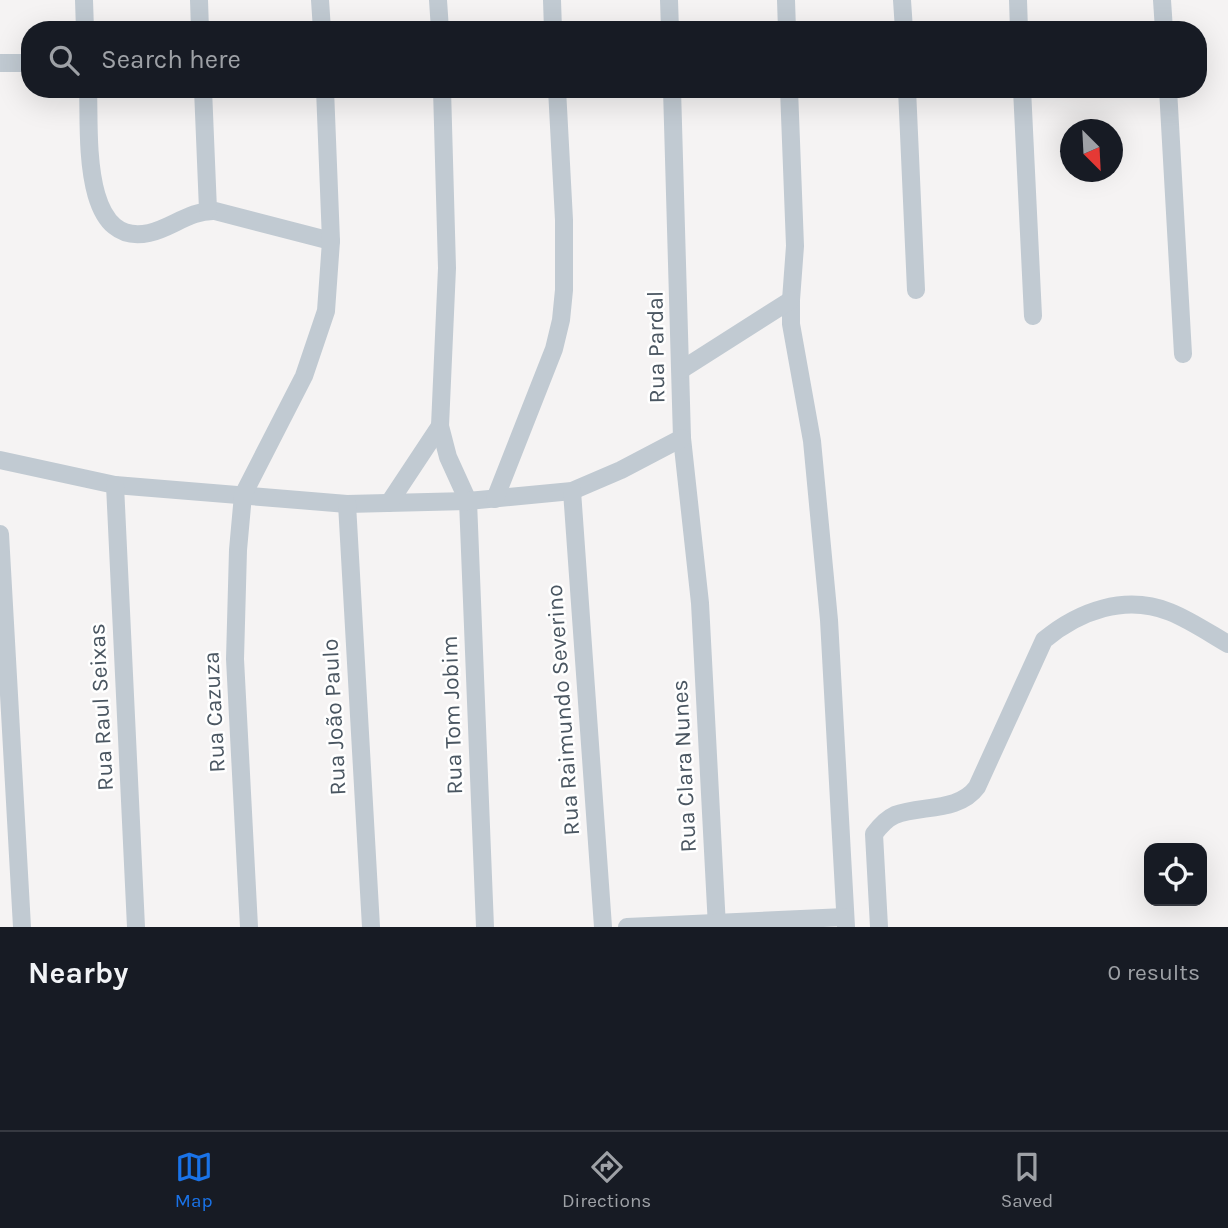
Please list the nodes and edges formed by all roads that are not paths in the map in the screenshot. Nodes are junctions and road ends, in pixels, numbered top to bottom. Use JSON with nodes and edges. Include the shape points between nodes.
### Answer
{"nodes":[{"id":1,"x":83,"y":0,"type":"edge"},
{"id":2,"x":199,"y":0,"type":"edge"},
{"id":3,"x":320,"y":0,"type":"edge"},
{"id":4,"x":438,"y":0,"type":"edge"},
{"id":5,"x":552,"y":0,"type":"edge"},
{"id":6,"x":669,"y":0,"type":"edge"},
{"id":7,"x":786,"y":0,"type":"edge"},
{"id":8,"x":902,"y":0,"type":"edge"},
{"id":9,"x":1018,"y":0,"type":"edge"},
{"id":10,"x":1163,"y":0,"type":"edge"},
{"id":11,"x":84,"y":21,"type":"edge"},
{"id":12,"x":200,"y":21,"type":"edge"},
{"id":13,"x":321,"y":21,"type":"edge"},
{"id":14,"x":439,"y":21,"type":"edge"},
{"id":15,"x":553,"y":21,"type":"edge"},
{"id":16,"x":670,"y":21,"type":"edge"},
{"id":17,"x":787,"y":21,"type":"edge"},
{"id":18,"x":903,"y":21,"type":"edge"},
{"id":19,"x":1019,"y":21,"type":"edge"},
{"id":20,"x":1164,"y":21,"type":"edge"},
{"id":21,"x":0,"y":63,"type":"edge"},
{"id":22,"x":21,"y":64,"type":"edge"},
{"id":23,"x":89,"y":98,"type":"edge"},
{"id":24,"x":203,"y":98,"type":"edge"},
{"id":25,"x":325,"y":98,"type":"edge"},
{"id":26,"x":442,"y":98,"type":"edge"},
{"id":27,"x":557,"y":98,"type":"edge"},
{"id":28,"x":672,"y":98,"type":"edge"},
{"id":29,"x":789,"y":98,"type":"edge"},
{"id":30,"x":907,"y":98,"type":"edge"},
{"id":31,"x":1022,"y":98,"type":"edge"},
{"id":32,"x":1169,"y":98,"type":"edge"},
{"id":33,"x":208,"y":210,"type":"junction"},
{"id":34,"x":331,"y":241,"type":"junction"},
{"id":35,"x":916,"y":290,"type":"dead end"},
{"id":36,"x":791,"y":300,"type":"junction"},
{"id":37,"x":1033,"y":316,"type":"dead end"},
{"id":38,"x":1183,"y":354,"type":"dead end"},
{"id":39,"x":681,"y":370,"type":"junction"},
{"id":40,"x":440,"y":426,"type":"junction"},
{"id":41,"x":682,"y":438,"type":"junction"},
{"id":42,"x":0,"y":460,"type":"edge"},
{"id":43,"x":115,"y":485,"type":"junction"},
{"id":44,"x":572,"y":491,"type":"junction"},
{"id":45,"x":243,"y":495,"type":"junction"},
{"id":46,"x":495,"y":499,"type":"junction"},
{"id":47,"x":468,"y":501,"type":"junction"},
{"id":48,"x":389,"y":503,"type":"junction"},
{"id":49,"x":347,"y":504,"type":"junction"},
{"id":50,"x":0,"y":534,"type":"edge"},
{"id":51,"x":700,"y":603,"type":"joint"},
{"id":52,"x":1228,"y":644,"type":"edge"},
{"id":53,"x":845,"y":922,"type":"edge"},
{"id":54,"x":717,"y":925,"type":"edge"},
{"id":55,"x":22,"y":927,"type":"edge"},
{"id":56,"x":136,"y":927,"type":"edge"},
{"id":57,"x":249,"y":927,"type":"edge"},
{"id":58,"x":371,"y":927,"type":"edge"},
{"id":59,"x":485,"y":927,"type":"edge"},
{"id":60,"x":603,"y":927,"type":"edge"},
{"id":61,"x":627,"y":927,"type":"edge"},
{"id":62,"x":879,"y":927,"type":"edge"}],
"edges":[{"from":1,"to":11,"type":"street"},
{"from":2,"to":12,"type":"street"},
{"from":3,"to":13,"type":"street"},
{"from":4,"to":14,"type":"street"},
{"from":5,"to":15,"type":"street"},
{"from":6,"to":16,"type":"street"},
{"from":7,"to":17,"type":"street"},
{"from":8,"to":18,"type":"street"},
{"from":9,"to":19,"type":"street"},
{"from":10,"to":20,"type":"street"},
{"from":21,"to":22,"type":"street"},
{"from":23,"to":33,"type":"street","via":[[94,188],[109,221],[126,233],[140,235]]},
{"from":24,"to":33,"type":"street"},
{"from":25,"to":34,"type":"street"},
{"from":26,"to":40,"type":"street","via":[[447,268]]},
{"from":27,"to":46,"type":"street","via":[[564,220],[561,320],[550,362]]},
{"from":28,"to":39,"type":"street","name":"Rua Pardal"},
{"from":29,"to":36,"type":"street","via":[[795,246]]},
{"from":30,"to":35,"type":"street"},
{"from":31,"to":37,"type":"street"},
{"from":32,"to":38,"type":"street"},
{"from":33,"to":34,"type":"street"},
{"from":34,"to":45,"type":"street","via":[[321,330],[293,400]]},
{"from":36,"to":39,"type":"street"},
{"from":36,"to":53,"type":"street","via":[[812,441],[829,620]]},
{"from":39,"to":41,"type":"street","name":"Rua Pardal"},
{"from":40,"to":47,"type":"street"},
{"from":40,"to":48,"type":"street"},
{"from":41,"to":44,"type":"street"},
{"from":41,"to":51,"type":"street","name":"Rua Pardal"},
{"from":42,"to":43,"type":"street"},
{"from":43,"to":45,"type":"street"},
{"from":43,"to":56,"type":"street","name":"Rua Raul Seixas"},
{"from":44,"to":46,"type":"street"},
{"from":44,"to":60,"type":"street","name":"Rua Raimundo Severino"},
{"from":45,"to":49,"type":"street"},
{"from":45,"to":57,"type":"street","name":"Rua Cazuza","via":[[235,648]]},
{"from":46,"to":47,"type":"street"},
{"from":47,"to":48,"type":"street"},
{"from":47,"to":59,"type":"street","name":"Rua Tom Jobim"},
{"from":48,"to":49,"type":"street"},
{"from":49,"to":58,"type":"street","name":"Rua João Paulo"},
{"from":50,"to":55,"type":"street"},
{"from":51,"to":54,"type":"street","name":"Rua Clara Nunes"},
{"from":52,"to":62,"type":"street","via":[[1170,612],[1147,606],[1102,608],[1060,626],[1044,640],[971,796],[895,815],[874,834]]},
{"from":53,"to":54,"type":"street"},
{"from":54,"to":61,"type":"street"}]}
